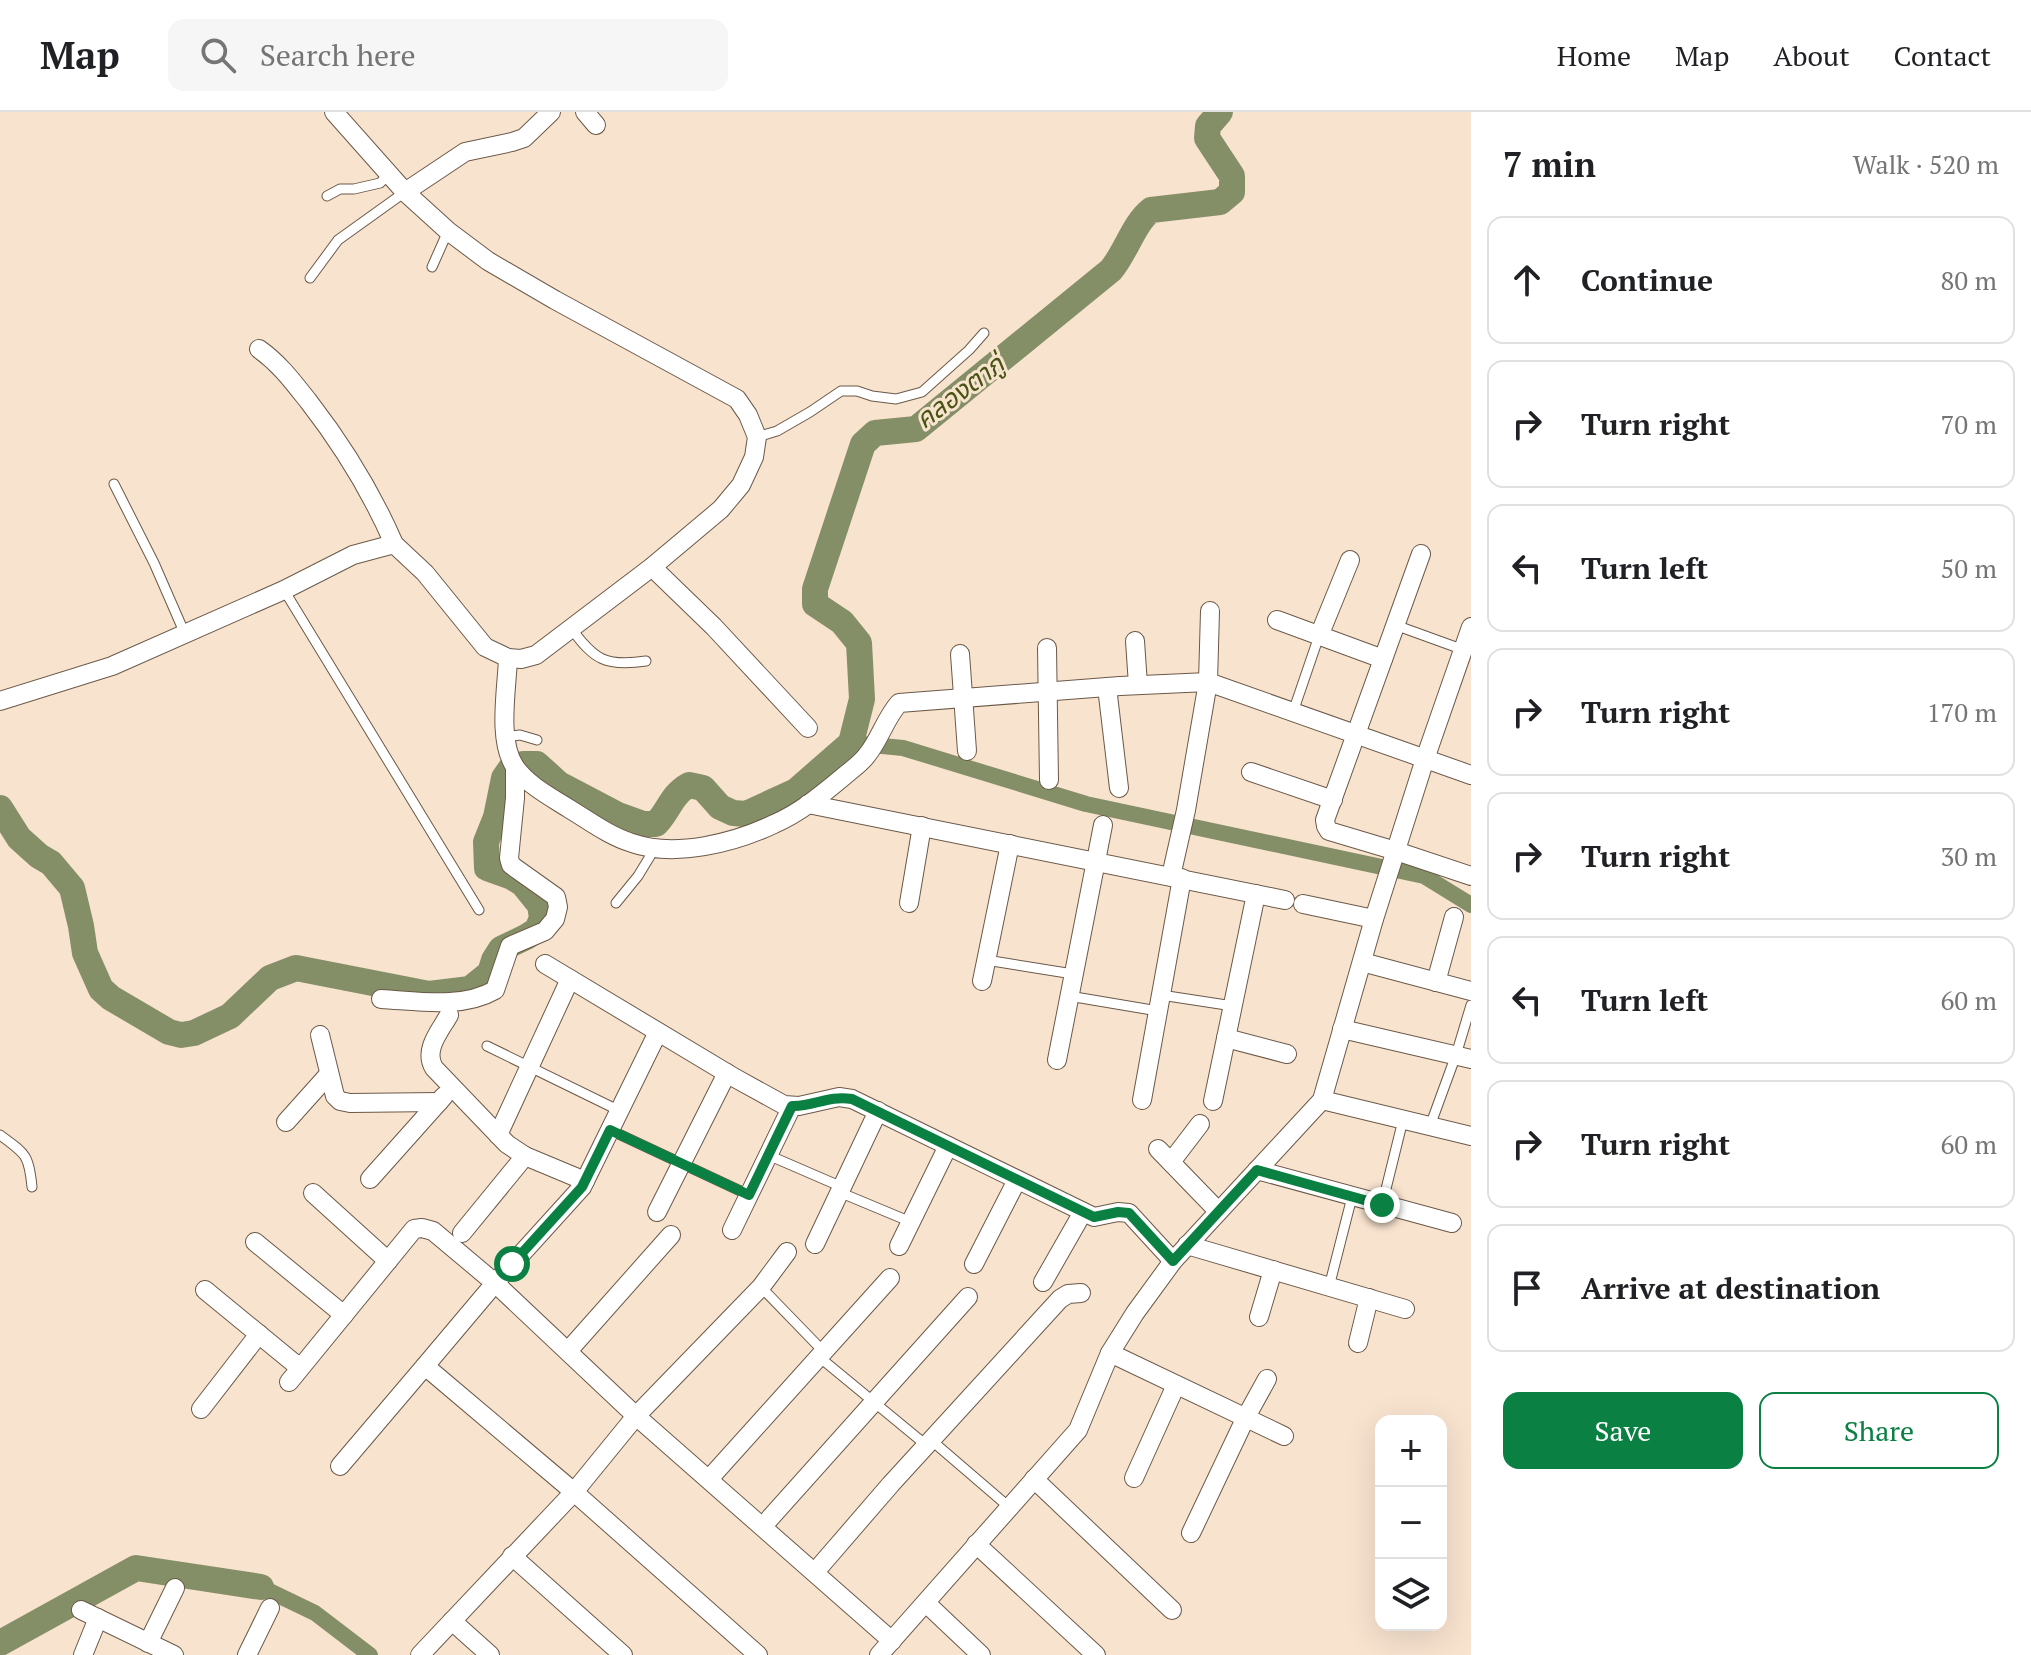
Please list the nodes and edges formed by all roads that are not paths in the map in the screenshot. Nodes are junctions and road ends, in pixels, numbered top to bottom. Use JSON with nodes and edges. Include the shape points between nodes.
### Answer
{"nodes":[{"id":1,"x":334,"y":112,"type":"edge"},
{"id":2,"x":551,"y":112,"type":"edge"},
{"id":3,"x":389,"y":174,"type":"junction"},
{"id":4,"x":405,"y":192,"type":"junction"},
{"id":5,"x":327,"y":196,"type":"dead end"},
{"id":6,"x":448,"y":231,"type":"junction"},
{"id":7,"x":432,"y":267,"type":"dead end"},
{"id":8,"x":310,"y":278,"type":"dead end"},
{"id":9,"x":984,"y":333,"type":"dead end"},
{"id":10,"x":259,"y":349,"type":"dead end"},
{"id":11,"x":757,"y":437,"type":"junction"},
{"id":12,"x":114,"y":484,"type":"dead end"},
{"id":13,"x":394,"y":544,"type":"junction"},
{"id":14,"x":1421,"y":554,"type":"dead end"},
{"id":15,"x":1350,"y":560,"type":"dead end"},
{"id":16,"x":652,"y":567,"type":"junction"},
{"id":17,"x":284,"y":590,"type":"junction"},
{"id":18,"x":1210,"y":611,"type":"dead end"},
{"id":19,"x":1277,"y":620,"type":"dead end"},
{"id":20,"x":1395,"y":625,"type":"junction"},
{"id":21,"x":1471,"y":627,"type":"edge"},
{"id":22,"x":571,"y":628,"type":"junction"},
{"id":23,"x":185,"y":634,"type":"junction"},
{"id":24,"x":1319,"y":636,"type":"junction"},
{"id":25,"x":1135,"y":641,"type":"dead end"},
{"id":26,"x":1047,"y":648,"type":"dead end"},
{"id":27,"x":960,"y":654,"type":"dead end"},
{"id":28,"x":1465,"y":657,"type":"edge"},
{"id":29,"x":508,"y":658,"type":"junction"},
{"id":30,"x":1383,"y":659,"type":"junction"},
{"id":31,"x":646,"y":661,"type":"dead end"},
{"id":32,"x":1208,"y":682,"type":"junction"},
{"id":33,"x":1138,"y":685,"type":"junction"},
{"id":34,"x":1107,"y":687,"type":"junction"},
{"id":35,"x":1046,"y":692,"type":"junction"},
{"id":36,"x":963,"y":698,"type":"junction"},
{"id":37,"x":0,"y":701,"type":"edge"},
{"id":38,"x":1293,"y":712,"type":"junction"},
{"id":39,"x":808,"y":728,"type":"dead end"},
{"id":40,"x":1356,"y":734,"type":"junction"},
{"id":41,"x":505,"y":737,"type":"junction"},
{"id":42,"x":537,"y":740,"type":"dead end"},
{"id":43,"x":967,"y":751,"type":"dead end"},
{"id":44,"x":1425,"y":759,"type":"junction"},
{"id":45,"x":515,"y":767,"type":"junction"},
{"id":46,"x":1251,"y":772,"type":"dead end"},
{"id":47,"x":1471,"y":775,"type":"edge"},
{"id":48,"x":1049,"y":780,"type":"dead end"},
{"id":49,"x":1119,"y":788,"type":"dead end"},
{"id":50,"x":1333,"y":800,"type":"junction"},
{"id":51,"x":808,"y":804,"type":"junction"},
{"id":52,"x":1103,"y":825,"type":"dead end"},
{"id":53,"x":922,"y":826,"type":"junction"},
{"id":54,"x":1010,"y":844,"type":"junction"},
{"id":55,"x":655,"y":848,"type":"junction"},
{"id":56,"x":1095,"y":861,"type":"junction"},
{"id":57,"x":1392,"y":865,"type":"junction"},
{"id":58,"x":1471,"y":876,"type":"edge"},
{"id":59,"x":1177,"y":877,"type":"junction"},
{"id":60,"x":1256,"y":894,"type":"junction"},
{"id":61,"x":616,"y":903,"type":"dead end"},
{"id":62,"x":909,"y":903,"type":"dead end"},
{"id":63,"x":479,"y":910,"type":"dead end"},
{"id":64,"x":1454,"y":917,"type":"dead end"},
{"id":65,"x":1374,"y":919,"type":"junction"},
{"id":66,"x":986,"y":960,"type":"junction"},
{"id":67,"x":1362,"y":962,"type":"junction"},
{"id":68,"x":545,"y":964,"type":"dead end"},
{"id":69,"x":1073,"y":974,"type":"junction"},
{"id":70,"x":570,"y":979,"type":"junction"},
{"id":71,"x":982,"y":981,"type":"dead end"},
{"id":72,"x":1436,"y":982,"type":"junction"},
{"id":73,"x":1471,"y":991,"type":"edge"},
{"id":74,"x":1069,"y":996,"type":"junction"},
{"id":75,"x":381,"y":999,"type":"dead end"},
{"id":76,"x":1160,"y":1003,"type":"junction"},
{"id":77,"x":1471,"y":1005,"type":"edge"},
{"id":78,"x":1233,"y":1006,"type":"junction"},
{"id":79,"x":449,"y":1015,"type":"dead end"},
{"id":80,"x":1342,"y":1029,"type":"junction"},
{"id":81,"x":658,"y":1032,"type":"junction"},
{"id":82,"x":320,"y":1035,"type":"dead end"},
{"id":83,"x":1226,"y":1038,"type":"junction"},
{"id":84,"x":487,"y":1046,"type":"dead end"},
{"id":85,"x":1287,"y":1054,"type":"dead end"},
{"id":86,"x":1463,"y":1057,"type":"edge"},
{"id":87,"x":1057,"y":1060,"type":"dead end"},
{"id":88,"x":530,"y":1066,"type":"junction"},
{"id":89,"x":727,"y":1073,"type":"junction"},
{"id":90,"x":329,"y":1074,"type":"junction"},
{"id":91,"x":445,"y":1095,"type":"junction"},
{"id":92,"x":1142,"y":1100,"type":"dead end"},
{"id":93,"x":1322,"y":1100,"type":"junction"},
{"id":94,"x":1213,"y":1101,"type":"dead end"},
{"id":95,"x":792,"y":1106,"type":"junction"},
{"id":96,"x":620,"y":1111,"type":"junction"},
{"id":97,"x":878,"y":1111,"type":"junction"},
{"id":98,"x":1403,"y":1120,"type":"junction"},
{"id":99,"x":286,"y":1122,"type":"dead end"},
{"id":100,"x":1200,"y":1124,"type":"dead end"},
{"id":101,"x":1430,"y":1126,"type":"junction"},
{"id":102,"x":610,"y":1130,"type":"junction"},
{"id":103,"x":0,"y":1135,"type":"edge"},
{"id":104,"x":498,"y":1135,"type":"junction"},
{"id":105,"x":1471,"y":1136,"type":"edge"},
{"id":106,"x":948,"y":1146,"type":"junction"},
{"id":107,"x":768,"y":1155,"type":"junction"},
{"id":108,"x":525,"y":1156,"type":"junction"},
{"id":109,"x":681,"y":1164,"type":"junction"},
{"id":110,"x":1257,"y":1170,"type":"junction"},
{"id":111,"x":370,"y":1179,"type":"dead end"},
{"id":112,"x":1017,"y":1180,"type":"junction"},
{"id":113,"x":585,"y":1181,"type":"junction"},
{"id":114,"x":32,"y":1187,"type":"dead end"},
{"id":115,"x":841,"y":1190,"type":"junction"},
{"id":116,"x":313,"y":1193,"type":"dead end"},
{"id":117,"x":749,"y":1195,"type":"junction"},
{"id":118,"x":1352,"y":1197,"type":"junction"},
{"id":119,"x":1382,"y":1205,"type":"junction"},
{"id":120,"x":1218,"y":1211,"type":"junction"},
{"id":121,"x":657,"y":1212,"type":"dead end"},
{"id":122,"x":1083,"y":1212,"type":"junction"},
{"id":123,"x":911,"y":1222,"type":"junction"},
{"id":124,"x":1452,"y":1223,"type":"dead end"},
{"id":125,"x":732,"y":1230,"type":"dead end"},
{"id":126,"x":462,"y":1233,"type":"dead end"},
{"id":127,"x":671,"y":1235,"type":"dead end"},
{"id":128,"x":255,"y":1242,"type":"dead end"},
{"id":129,"x":815,"y":1244,"type":"dead end"},
{"id":130,"x":1187,"y":1245,"type":"junction"},
{"id":131,"x":899,"y":1246,"type":"dead end"},
{"id":132,"x":787,"y":1252,"type":"dead end"},
{"id":133,"x":388,"y":1261,"type":"junction"},
{"id":134,"x":1173,"y":1261,"type":"junction"},
{"id":135,"x":974,"y":1264,"type":"dead end"},
{"id":136,"x":1273,"y":1270,"type":"junction"},
{"id":137,"x":890,"y":1278,"type":"dead end"},
{"id":138,"x":1043,"y":1282,"type":"dead end"},
{"id":139,"x":495,"y":1283,"type":"junction"},
{"id":140,"x":761,"y":1287,"type":"junction"},
{"id":141,"x":1329,"y":1287,"type":"junction"},
{"id":142,"x":205,"y":1290,"type":"dead end"},
{"id":143,"x":1081,"y":1293,"type":"dead end"},
{"id":144,"x":968,"y":1297,"type":"dead end"},
{"id":145,"x":1369,"y":1298,"type":"junction"},
{"id":146,"x":1405,"y":1309,"type":"dead end"},
{"id":147,"x":344,"y":1315,"type":"junction"},
{"id":148,"x":1259,"y":1317,"type":"dead end"},
{"id":149,"x":259,"y":1334,"type":"junction"},
{"id":150,"x":1358,"y":1343,"type":"dead end"},
{"id":151,"x":568,"y":1351,"type":"junction"},
{"id":152,"x":821,"y":1353,"type":"junction"},
{"id":153,"x":1110,"y":1353,"type":"junction"},
{"id":154,"x":425,"y":1366,"type":"junction"},
{"id":155,"x":1267,"y":1379,"type":"dead end"},
{"id":156,"x":1176,"y":1385,"type":"junction"},
{"id":157,"x":874,"y":1401,"type":"junction"},
{"id":158,"x":201,"y":1409,"type":"dead end"},
{"id":159,"x":636,"y":1416,"type":"junction"},
{"id":160,"x":1246,"y":1417,"type":"junction"},
{"id":161,"x":1284,"y":1436,"type":"dead end"},
{"id":162,"x":929,"y":1443,"type":"junction"},
{"id":163,"x":340,"y":1466,"type":"dead end"},
{"id":164,"x":1134,"y":1478,"type":"dead end"},
{"id":165,"x":709,"y":1479,"type":"junction"},
{"id":166,"x":1034,"y":1479,"type":"junction"},
{"id":167,"x":574,"y":1492,"type":"junction"},
{"id":168,"x":1009,"y":1507,"type":"junction"},
{"id":169,"x":763,"y":1526,"type":"junction"},
{"id":170,"x":1191,"y":1533,"type":"dead end"},
{"id":171,"x":976,"y":1544,"type":"junction"},
{"id":172,"x":512,"y":1556,"type":"junction"},
{"id":173,"x":815,"y":1572,"type":"junction"},
{"id":174,"x":175,"y":1588,"type":"dead end"},
{"id":175,"x":926,"y":1603,"type":"junction"},
{"id":176,"x":270,"y":1608,"type":"dead end"},
{"id":177,"x":1172,"y":1610,"type":"dead end"},
{"id":178,"x":452,"y":1621,"type":"junction"},
{"id":179,"x":892,"y":1641,"type":"junction"},
{"id":180,"x":148,"y":1643,"type":"junction"},
{"id":181,"x":83,"y":1655,"type":"edge"},
{"id":182,"x":174,"y":1655,"type":"edge"},
{"id":183,"x":247,"y":1655,"type":"edge"},
{"id":184,"x":420,"y":1655,"type":"edge"},
{"id":185,"x":490,"y":1655,"type":"edge"},
{"id":186,"x":623,"y":1655,"type":"edge"},
{"id":187,"x":758,"y":1655,"type":"edge"},
{"id":188,"x":879,"y":1655,"type":"edge"},
{"id":189,"x":981,"y":1655,"type":"edge"},
{"id":190,"x":1096,"y":1655,"type":"edge"}],
"edges":[{"from":1,"to":3,"type":"street"},
{"from":2,"to":4,"type":"street","via":[[524,138],[465,152]]},
{"from":3,"to":4,"type":"street"},
{"from":3,"to":5,"type":"lane","via":[[380,183]]},
{"from":4,"to":6,"type":"street"},
{"from":4,"to":8,"type":"lane","via":[[338,240]]},
{"from":6,"to":7,"type":"lane"},
{"from":6,"to":11,"type":"street","via":[[555,300],[737,399]]},
{"from":9,"to":11,"type":"lane","via":[[922,392],[896,399],[841,391],[777,431]]},
{"from":10,"to":13,"type":"street","via":[[285,371],[337,438]]},
{"from":11,"to":16,"type":"street","via":[[741,485],[721,509]]},
{"from":12,"to":23,"type":"lane"},
{"from":13,"to":17,"type":"street","via":[[353,555]]},
{"from":13,"to":29,"type":"street","via":[[425,573],[485,647]]},
{"from":14,"to":20,"type":"street"},
{"from":15,"to":24,"type":"street"},
{"from":16,"to":22,"type":"street"},
{"from":16,"to":39,"type":"street"},
{"from":17,"to":23,"type":"street"},
{"from":17,"to":63,"type":"lane"},
{"from":18,"to":32,"type":"street"},
{"from":19,"to":24,"type":"street"},
{"from":20,"to":28,"type":"lane"},
{"from":20,"to":30,"type":"street"},
{"from":21,"to":28,"type":"street"},
{"from":22,"to":29,"type":"street","via":[[536,655]]},
{"from":22,"to":31,"type":"lane","via":[[586,649],[604,660]]},
{"from":23,"to":37,"type":"street","via":[[112,666]]},
{"from":24,"to":30,"type":"street"},
{"from":24,"to":38,"type":"lane"},
{"from":25,"to":33,"type":"street"},
{"from":26,"to":35,"type":"street"},
{"from":27,"to":36,"type":"street"},
{"from":28,"to":44,"type":"street"},
{"from":29,"to":41,"type":"street"},
{"from":30,"to":40,"type":"street"},
{"from":32,"to":33,"type":"street"},
{"from":32,"to":38,"type":"street"},
{"from":32,"to":59,"type":"street"},
{"from":33,"to":34,"type":"street"},
{"from":34,"to":35,"type":"street"},
{"from":34,"to":49,"type":"street"},
{"from":35,"to":36,"type":"street"},
{"from":35,"to":48,"type":"street"},
{"from":36,"to":43,"type":"street"},
{"from":36,"to":51,"type":"street","via":[[899,703],[866,757]]},
{"from":38,"to":40,"type":"street"},
{"from":40,"to":44,"type":"street"},
{"from":40,"to":50,"type":"street"},
{"from":41,"to":42,"type":"lane"},
{"from":41,"to":45,"type":"street"},
{"from":44,"to":47,"type":"street"},
{"from":44,"to":57,"type":"street"},
{"from":45,"to":55,"type":"street","via":[[538,790],[606,832]]},
{"from":45,"to":75,"type":"street","via":[[509,858],[511,865],[556,897],[555,919],[545,931],[510,946],[495,990],[486,996],[455,1002]]},
{"from":46,"to":50,"type":"street"},
{"from":50,"to":57,"type":"street","via":[[1325,820],[1329,831]]},
{"from":51,"to":53,"type":"street"},
{"from":51,"to":55,"type":"street","via":[[775,824],[716,845]]},
{"from":52,"to":56,"type":"street"},
{"from":53,"to":54,"type":"street"},
{"from":53,"to":62,"type":"street"},
{"from":54,"to":56,"type":"street"},
{"from":54,"to":66,"type":"street"},
{"from":55,"to":61,"type":"lane"},
{"from":56,"to":59,"type":"street"},
{"from":56,"to":69,"type":"street"},
{"from":57,"to":58,"type":"street"},
{"from":57,"to":65,"type":"street"},
{"from":59,"to":60,"type":"street"},
{"from":59,"to":76,"type":"street"},
{"from":60,"to":65,"type":"street"},
{"from":60,"to":78,"type":"street"},
{"from":64,"to":72,"type":"street"},
{"from":65,"to":67,"type":"street"},
{"from":66,"to":69,"type":"lane"},
{"from":66,"to":71,"type":"street"},
{"from":67,"to":72,"type":"street"},
{"from":67,"to":80,"type":"street"},
{"from":68,"to":70,"type":"street"},
{"from":69,"to":74,"type":"street"},
{"from":70,"to":81,"type":"street"},
{"from":70,"to":88,"type":"street"},
{"from":72,"to":73,"type":"street"},
{"from":74,"to":76,"type":"lane"},
{"from":74,"to":87,"type":"street"},
{"from":76,"to":78,"type":"lane"},
{"from":76,"to":92,"type":"street"},
{"from":77,"to":86,"type":"lane"},
{"from":78,"to":83,"type":"street"},
{"from":79,"to":91,"type":"street","via":[[429,1051]]},
{"from":80,"to":86,"type":"street"},
{"from":80,"to":93,"type":"street"},
{"from":81,"to":89,"type":"street"},
{"from":81,"to":96,"type":"street"},
{"from":82,"to":90,"type":"street"},
{"from":83,"to":85,"type":"street"},
{"from":83,"to":94,"type":"street"},
{"from":84,"to":88,"type":"lane"},
{"from":86,"to":101,"type":"lane"},
{"from":88,"to":96,"type":"lane"},
{"from":88,"to":104,"type":"street"},
{"from":89,"to":95,"type":"street"},
{"from":89,"to":109,"type":"street"},
{"from":90,"to":91,"type":"street","via":[[335,1096],[350,1103]]},
{"from":90,"to":99,"type":"street"},
{"from":91,"to":104,"type":"street"},
{"from":91,"to":111,"type":"street"},
{"from":93,"to":98,"type":"street"},
{"from":93,"to":110,"type":"street"},
{"from":95,"to":97,"type":"street","via":[[839,1097]]},
{"from":95,"to":107,"type":"street"},
{"from":96,"to":102,"type":"street"},
{"from":97,"to":106,"type":"street"},
{"from":97,"to":115,"type":"street"},
{"from":98,"to":101,"type":"street"},
{"from":98,"to":119,"type":"lane"},
{"from":100,"to":120,"type":"street","via":[[1165,1155]]},
{"from":101,"to":105,"type":"street"},
{"from":102,"to":109,"type":"lane"},
{"from":102,"to":113,"type":"street"},
{"from":103,"to":114,"type":"lane","via":[[29,1163]]},
{"from":104,"to":108,"type":"street"},
{"from":106,"to":112,"type":"street"},
{"from":106,"to":123,"type":"street"},
{"from":107,"to":115,"type":"lane"},
{"from":107,"to":117,"type":"street"},
{"from":108,"to":113,"type":"street"},
{"from":108,"to":126,"type":"street"},
{"from":109,"to":117,"type":"lane"},
{"from":109,"to":121,"type":"street"},
{"from":110,"to":118,"type":"street"},
{"from":110,"to":120,"type":"street"},
{"from":112,"to":122,"type":"street"},
{"from":112,"to":135,"type":"street"},
{"from":113,"to":139,"type":"street"},
{"from":115,"to":123,"type":"lane"},
{"from":115,"to":129,"type":"street"},
{"from":116,"to":133,"type":"street"},
{"from":117,"to":125,"type":"street"},
{"from":118,"to":119,"type":"street"},
{"from":118,"to":141,"type":"lane"},
{"from":119,"to":124,"type":"street"},
{"from":120,"to":130,"type":"street"},
{"from":122,"to":134,"type":"street","via":[[1094,1217],[1129,1213]]},
{"from":122,"to":138,"type":"street"},
{"from":123,"to":131,"type":"street"},
{"from":127,"to":151,"type":"street"},
{"from":128,"to":147,"type":"street"},
{"from":130,"to":134,"type":"street"},
{"from":130,"to":136,"type":"street"},
{"from":132,"to":140,"type":"street"},
{"from":133,"to":139,"type":"street","via":[[414,1229],[422,1228],[433,1231]]},
{"from":133,"to":147,"type":"street"},
{"from":134,"to":153,"type":"street"},
{"from":136,"to":141,"type":"street"},
{"from":136,"to":148,"type":"street"},
{"from":137,"to":152,"type":"street"},
{"from":139,"to":151,"type":"street"},
{"from":139,"to":154,"type":"street"},
{"from":140,"to":152,"type":"lane"},
{"from":140,"to":159,"type":"street"},
{"from":141,"to":145,"type":"street"},
{"from":142,"to":149,"type":"street"},
{"from":143,"to":162,"type":"street","via":[[1060,1299]]},
{"from":144,"to":157,"type":"street"},
{"from":145,"to":146,"type":"street"},
{"from":145,"to":150,"type":"street"},
{"from":147,"to":149,"type":"street","via":[[295,1375]]},
{"from":149,"to":158,"type":"street"},
{"from":151,"to":159,"type":"street"},
{"from":152,"to":157,"type":"lane"},
{"from":152,"to":165,"type":"street"},
{"from":153,"to":156,"type":"street"},
{"from":153,"to":166,"type":"street","via":[[1078,1430]]},
{"from":154,"to":163,"type":"street"},
{"from":154,"to":167,"type":"street"},
{"from":155,"to":160,"type":"street"},
{"from":156,"to":160,"type":"street"},
{"from":156,"to":164,"type":"street"},
{"from":157,"to":162,"type":"lane"},
{"from":157,"to":169,"type":"street"},
{"from":159,"to":165,"type":"street"},
{"from":159,"to":167,"type":"street"},
{"from":160,"to":161,"type":"street"},
{"from":160,"to":170,"type":"street"},
{"from":162,"to":168,"type":"lane"},
{"from":162,"to":173,"type":"street"},
{"from":165,"to":169,"type":"street"},
{"from":166,"to":168,"type":"street"},
{"from":166,"to":177,"type":"street"},
{"from":167,"to":172,"type":"street"},
{"from":167,"to":187,"type":"street"},
{"from":168,"to":171,"type":"street"},
{"from":169,"to":173,"type":"street"},
{"from":171,"to":175,"type":"street"},
{"from":171,"to":190,"type":"street"},
{"from":172,"to":178,"type":"street"},
{"from":172,"to":186,"type":"street"},
{"from":173,"to":179,"type":"street"},
{"from":174,"to":180,"type":"street"},
{"from":175,"to":179,"type":"street"},
{"from":175,"to":189,"type":"street"},
{"from":176,"to":183,"type":"street"},
{"from":178,"to":184,"type":"street"},
{"from":178,"to":185,"type":"street"},
{"from":179,"to":188,"type":"street"},
{"from":180,"to":181,"type":"street","via":[[90,1614]]},
{"from":180,"to":182,"type":"street"}]}
